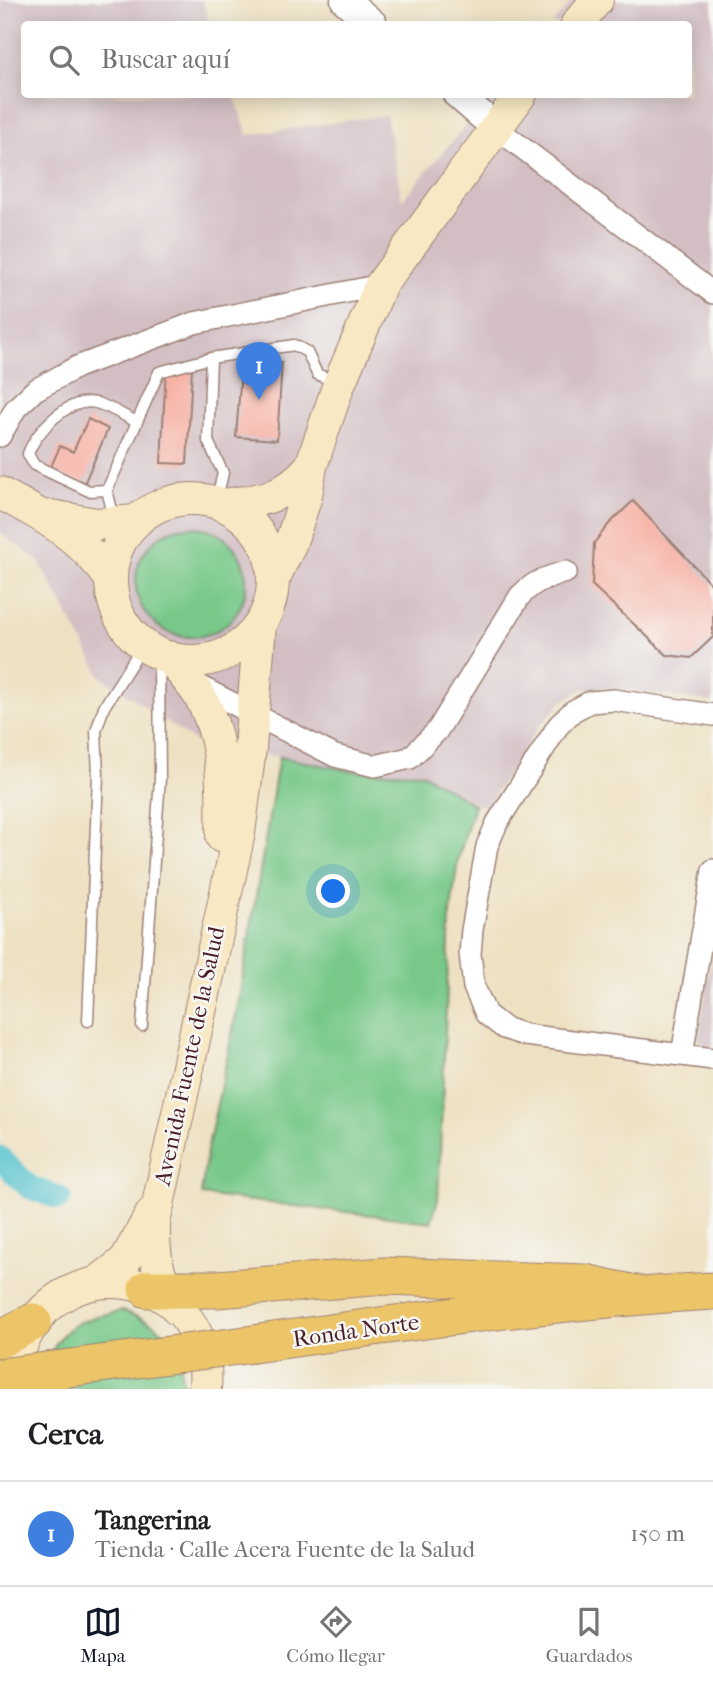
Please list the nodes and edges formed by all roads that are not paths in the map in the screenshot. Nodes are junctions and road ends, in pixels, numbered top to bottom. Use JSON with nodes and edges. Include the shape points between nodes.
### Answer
{"nodes":[{"id":1,"x":345,"y":0,"type":"edge"},
{"id":2,"x":597,"y":0,"type":"edge"},
{"id":3,"x":370,"y":21,"type":"edge"},
{"id":4,"x":580,"y":21,"type":"edge"},
{"id":5,"x":462,"y":98,"type":"edge"},
{"id":6,"x":518,"y":98,"type":"edge"},
{"id":7,"x":495,"y":127,"type":"junction"},
{"id":8,"x":381,"y":285,"type":"junction"},
{"id":9,"x":713,"y":293,"type":"edge"},
{"id":10,"x":211,"y":358,"type":"junction"},
{"id":11,"x":339,"y":384,"type":"junction"},
{"id":12,"x":137,"y":422,"type":"junction"},
{"id":13,"x":0,"y":436,"type":"edge"},
{"id":14,"x":311,"y":466,"type":"junction"},
{"id":15,"x":107,"y":490,"type":"junction"},
{"id":16,"x":0,"y":493,"type":"edge"},
{"id":17,"x":219,"y":504,"type":"junction"},
{"id":18,"x":39,"y":514,"type":"junction"},
{"id":19,"x":126,"y":523,"type":"junction"},
{"id":20,"x":566,"y":572,"type":"dead end"},
{"id":21,"x":111,"y":579,"type":"junction"},
{"id":22,"x":273,"y":580,"type":"junction"},
{"id":23,"x":260,"y":625,"type":"junction"},
{"id":24,"x":165,"y":659,"type":"junction"},
{"id":25,"x":252,"y":712,"type":"junction"},
{"id":26,"x":713,"y":715,"type":"edge"},
{"id":27,"x":713,"y":870,"type":"edge"},
{"id":28,"x":220,"y":911,"type":"junction"},
{"id":29,"x":88,"y":1021,"type":"dead end"},
{"id":30,"x":142,"y":1026,"type":"dead end"},
{"id":31,"x":682,"y":1055,"type":"junction"},
{"id":32,"x":713,"y":1059,"type":"edge"},
{"id":33,"x":157,"y":1202,"type":"junction"},
{"id":34,"x":98,"y":1282,"type":"junction"},
{"id":35,"x":713,"y":1291,"type":"edge"},
{"id":36,"x":640,"y":1295,"type":"junction"},
{"id":37,"x":164,"y":1296,"type":"junction"},
{"id":38,"x":33,"y":1322,"type":"junction"},
{"id":39,"x":0,"y":1339,"type":"edge"},
{"id":40,"x":0,"y":1377,"type":"edge"},
{"id":41,"x":17,"y":1389,"type":"edge"},
{"id":42,"x":205,"y":1389,"type":"edge"}],
"edges":[{"from":1,"to":3,"type":"street"},
{"from":2,"to":4,"type":"main road"},
{"from":5,"to":7,"type":"street"},
{"from":6,"to":7,"type":"main road"},
{"from":7,"to":8,"type":"main road"},
{"from":7,"to":9,"type":"street"},
{"from":8,"to":11,"type":"main road"},
{"from":8,"to":13,"type":"street","via":[[194,323],[77,367],[35,390],[16,408]]},
{"from":10,"to":11,"type":"lane","via":[[294,345],[307,352],[317,374]]},
{"from":10,"to":12,"type":"lane","via":[[159,372]]},
{"from":10,"to":17,"type":"lane","via":[[208,441],[223,473]]},
{"from":11,"to":14,"type":"main road"},
{"from":12,"to":15,"type":"lane"},
{"from":12,"to":15,"type":"lane","via":[[94,402],[76,404],[33,439],[28,454],[34,465],[89,491]]},
{"from":14,"to":17,"type":"main road","via":[[279,494]]},
{"from":14,"to":22,"type":"main road","via":[[290,545]]},
{"from":15,"to":19,"type":"lane"},
{"from":16,"to":18,"type":"main road"},
{"from":17,"to":19,"type":"main road","via":[[186,499]]},
{"from":17,"to":22,"type":"main road","via":[[239,514],[259,535],[271,561]]},
{"from":18,"to":19,"type":"main road","via":[[96,524]]},
{"from":18,"to":21,"type":"main road","via":[[93,554]]},
{"from":19,"to":21,"type":"main road"},
{"from":20,"to":25,"type":"street","via":[[542,579],[520,596],[437,731],[410,758],[375,766],[335,756]]},
{"from":21,"to":24,"type":"main road","via":[[119,616],[129,632]]},
{"from":22,"to":23,"type":"main road"},
{"from":23,"to":24,"type":"main road","via":[[233,651],[215,658],[197,662]]},
{"from":23,"to":25,"type":"main road"},
{"from":24,"to":25,"type":"street"},
{"from":24,"to":28,"type":"main road","via":[[199,694],[219,745],[223,808]]},
{"from":24,"to":29,"type":"lane","via":[[104,707],[96,731]]},
{"from":24,"to":30,"type":"lane"},
{"from":25,"to":28,"type":"main road","via":[[243,809]]},
{"from":26,"to":31,"type":"street","via":[[614,700],[590,702],[573,711],[558,726],[492,835],[472,930],[474,987],[486,1014],[504,1028],[525,1035]]},
{"from":27,"to":31,"type":"street"},
{"from":28,"to":33,"type":"main road","name":"Avenida Fuente de la Salud"},
{"from":31,"to":32,"type":"street"},
{"from":33,"to":34,"type":"main road","via":[[125,1261]]},
{"from":33,"to":37,"type":"main road","via":[[155,1257]]},
{"from":34,"to":37,"type":"main road","via":[[123,1283]]},
{"from":34,"to":38,"type":"main road","via":[[61,1295]]},
{"from":35,"to":36,"type":"highway","name":"Ronda Norte"},
{"from":36,"to":37,"type":"highway","via":[[585,1283],[386,1276]]},
{"from":36,"to":40,"type":"highway","name":"Ronda Norte","bridge":true},
{"from":37,"to":42,"type":"main road","via":[[191,1326],[201,1346]]},
{"from":38,"to":39,"type":"highway"},
{"from":38,"to":41,"type":"main road","via":[[17,1362]]}]}
